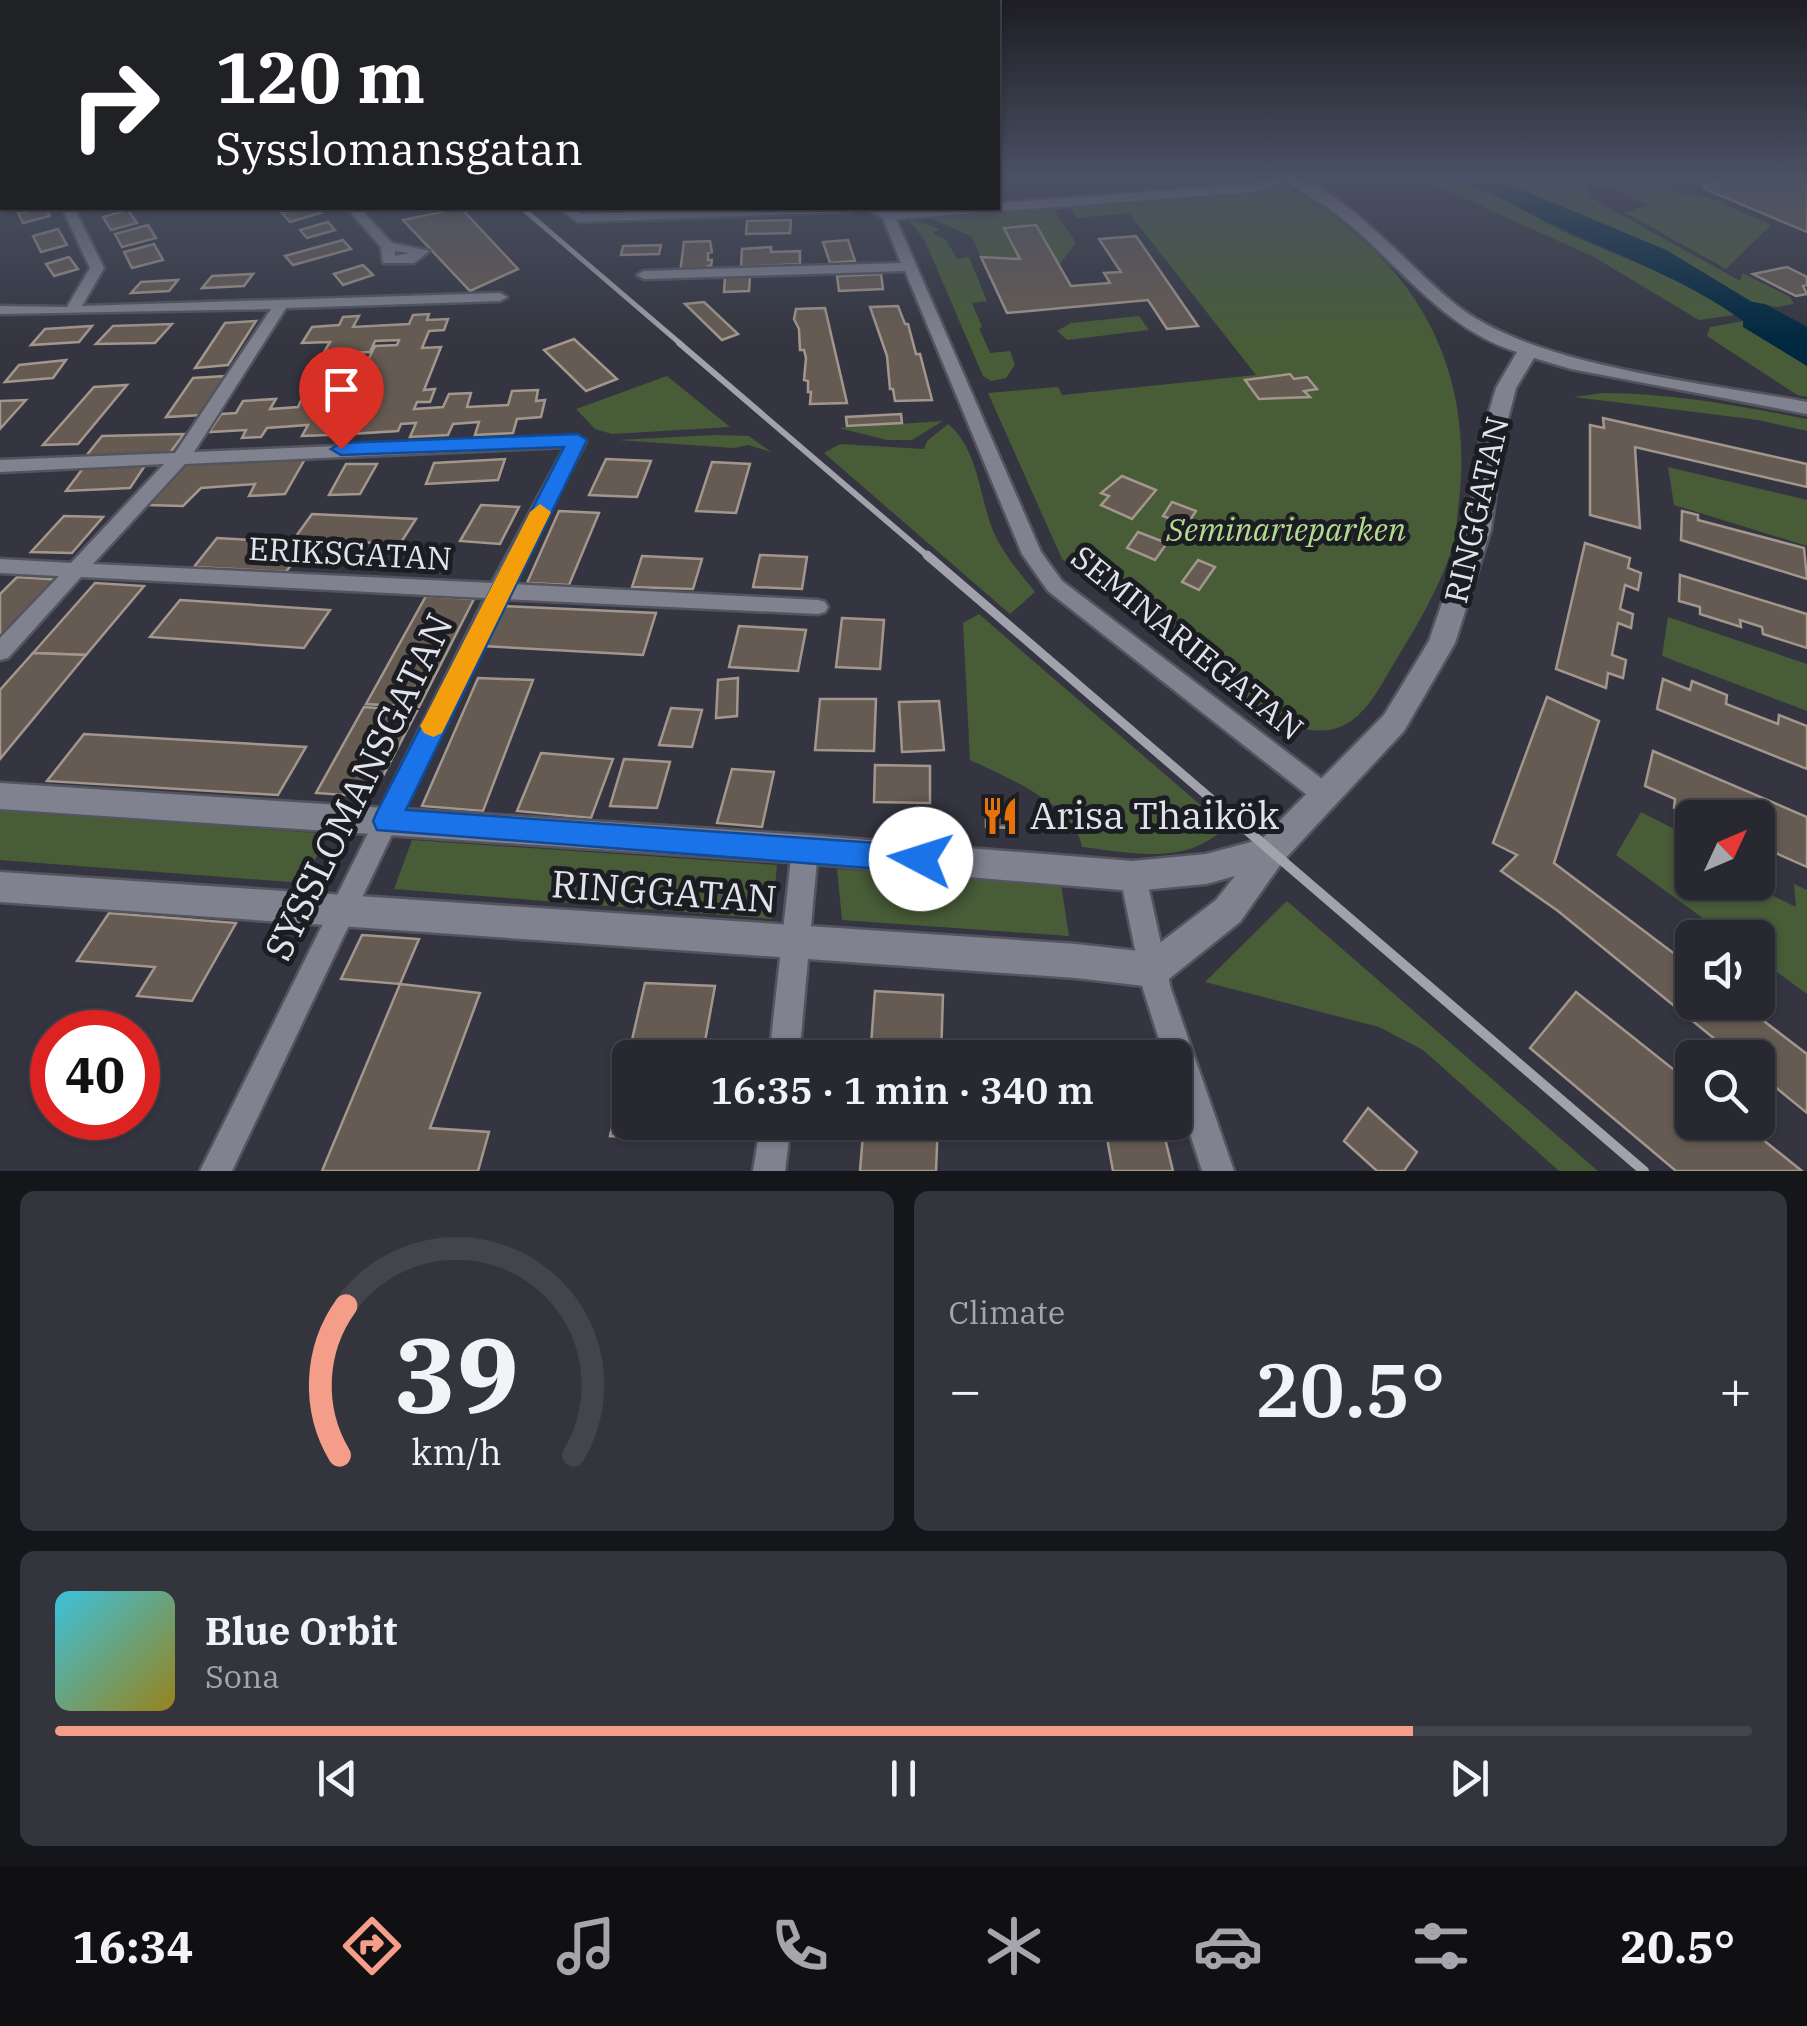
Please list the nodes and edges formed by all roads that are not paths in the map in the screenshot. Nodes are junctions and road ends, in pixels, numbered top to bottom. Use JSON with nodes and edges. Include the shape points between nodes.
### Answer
{"nodes":[{"id":1,"x":80,"y":232,"type":"edge"},
{"id":2,"x":374,"y":232,"type":"edge"},
{"id":3,"x":895,"y":232,"type":"edge"},
{"id":4,"x":1365,"y":232,"type":"edge"},
{"id":5,"x":388,"y":246,"type":"dead end"},
{"id":6,"x":912,"y":267,"type":"junction"},
{"id":7,"x":644,"y":275,"type":"dead end"},
{"id":8,"x":500,"y":297,"type":"dead end"},
{"id":9,"x":283,"y":302,"type":"junction"},
{"id":10,"x":0,"y":310,"type":"edge"},
{"id":11,"x":72,"y":311,"type":"junction"},
{"id":12,"x":1528,"y":351,"type":"junction"},
{"id":13,"x":1807,"y":408,"type":"edge"},
{"id":14,"x":183,"y":455,"type":"junction"},
{"id":15,"x":0,"y":466,"type":"edge"},
{"id":16,"x":0,"y":566,"type":"edge"},
{"id":17,"x":77,"y":569,"type":"junction"},
{"id":18,"x":498,"y":592,"type":"junction"},
{"id":19,"x":818,"y":607,"type":"dead end"},
{"id":20,"x":0,"y":652,"type":"edge"},
{"id":21,"x":1326,"y":795,"type":"junction"},
{"id":22,"x":0,"y":796,"type":"edge"},
{"id":23,"x":387,"y":821,"type":"junction"},
{"id":24,"x":805,"y":850,"type":"junction"},
{"id":25,"x":1272,"y":852,"type":"junction"},
{"id":26,"x":1133,"y":876,"type":"junction"},
{"id":27,"x":0,"y":887,"type":"edge"},
{"id":28,"x":343,"y":913,"type":"junction"},
{"id":29,"x":797,"y":943,"type":"junction"},
{"id":30,"x":1153,"y":970,"type":"junction"},
{"id":31,"x":786,"y":1040,"type":"edge"},
{"id":32,"x":773,"y":1140,"type":"edge"},
{"id":33,"x":216,"y":1171,"type":"edge"},
{"id":34,"x":769,"y":1171,"type":"edge"},
{"id":35,"x":1218,"y":1171,"type":"edge"}],
"edges":[{"from":1,"to":11,"type":"street","via":[[98,268]]},
{"from":2,"to":5,"type":"street"},
{"from":3,"to":6,"type":"street","name":"SEMINARIEGATAN"},
{"from":4,"to":12,"type":"street","via":[[1456,314]]},
{"from":6,"to":7,"type":"street"},
{"from":6,"to":21,"type":"street","name":"SEMINARIEGATAN","via":[[1032,554],[1056,586]]},
{"from":8,"to":9,"type":"street"},
{"from":9,"to":11,"type":"street"},
{"from":9,"to":14,"type":"street"},
{"from":10,"to":11,"type":"street"},
{"from":12,"to":13,"type":"street"},
{"from":12,"to":21,"type":"street","name":"RINGGATAN","via":[[1506,388],[1479,529],[1442,643],[1394,723]]},
{"from":14,"to":15,"type":"street"},
{"from":14,"to":17,"type":"street"},
{"from":14,"to":18,"type":"street","name":"SYSSLOMANSGATAN","via":[[578,440]]},
{"from":16,"to":17,"type":"street","name":"ERIKSGATAN"},
{"from":17,"to":18,"type":"street","name":"ERIKSGATAN"},
{"from":17,"to":20,"type":"street"},
{"from":18,"to":19,"type":"street","name":"ERIKSGATAN"},
{"from":18,"to":23,"type":"street","name":"SYSSLOMANSGATAN"},
{"from":21,"to":25,"type":"street","name":"RINGGATAN"},
{"from":22,"to":23,"type":"street","name":"RINGGATAN"},
{"from":23,"to":24,"type":"street","name":"RINGGATAN"},
{"from":23,"to":28,"type":"street","name":"SYSSLOMANSGATAN"},
{"from":24,"to":26,"type":"street","name":"RINGGATAN"},
{"from":24,"to":29,"type":"street"},
{"from":25,"to":26,"type":"street","name":"RINGGATAN","via":[[1206,869]]},
{"from":25,"to":30,"type":"street","name":"RINGGATAN","via":[[1228,911]]},
{"from":26,"to":30,"type":"street"},
{"from":27,"to":28,"type":"street","name":"RINGGATAN"},
{"from":28,"to":29,"type":"street","name":"RINGGATAN"},
{"from":28,"to":33,"type":"street","name":"SYSSLOMANSGATAN"},
{"from":29,"to":30,"type":"street","name":"RINGGATAN"},
{"from":29,"to":31,"type":"street"},
{"from":30,"to":35,"type":"street"},
{"from":32,"to":34,"type":"street"}]}
